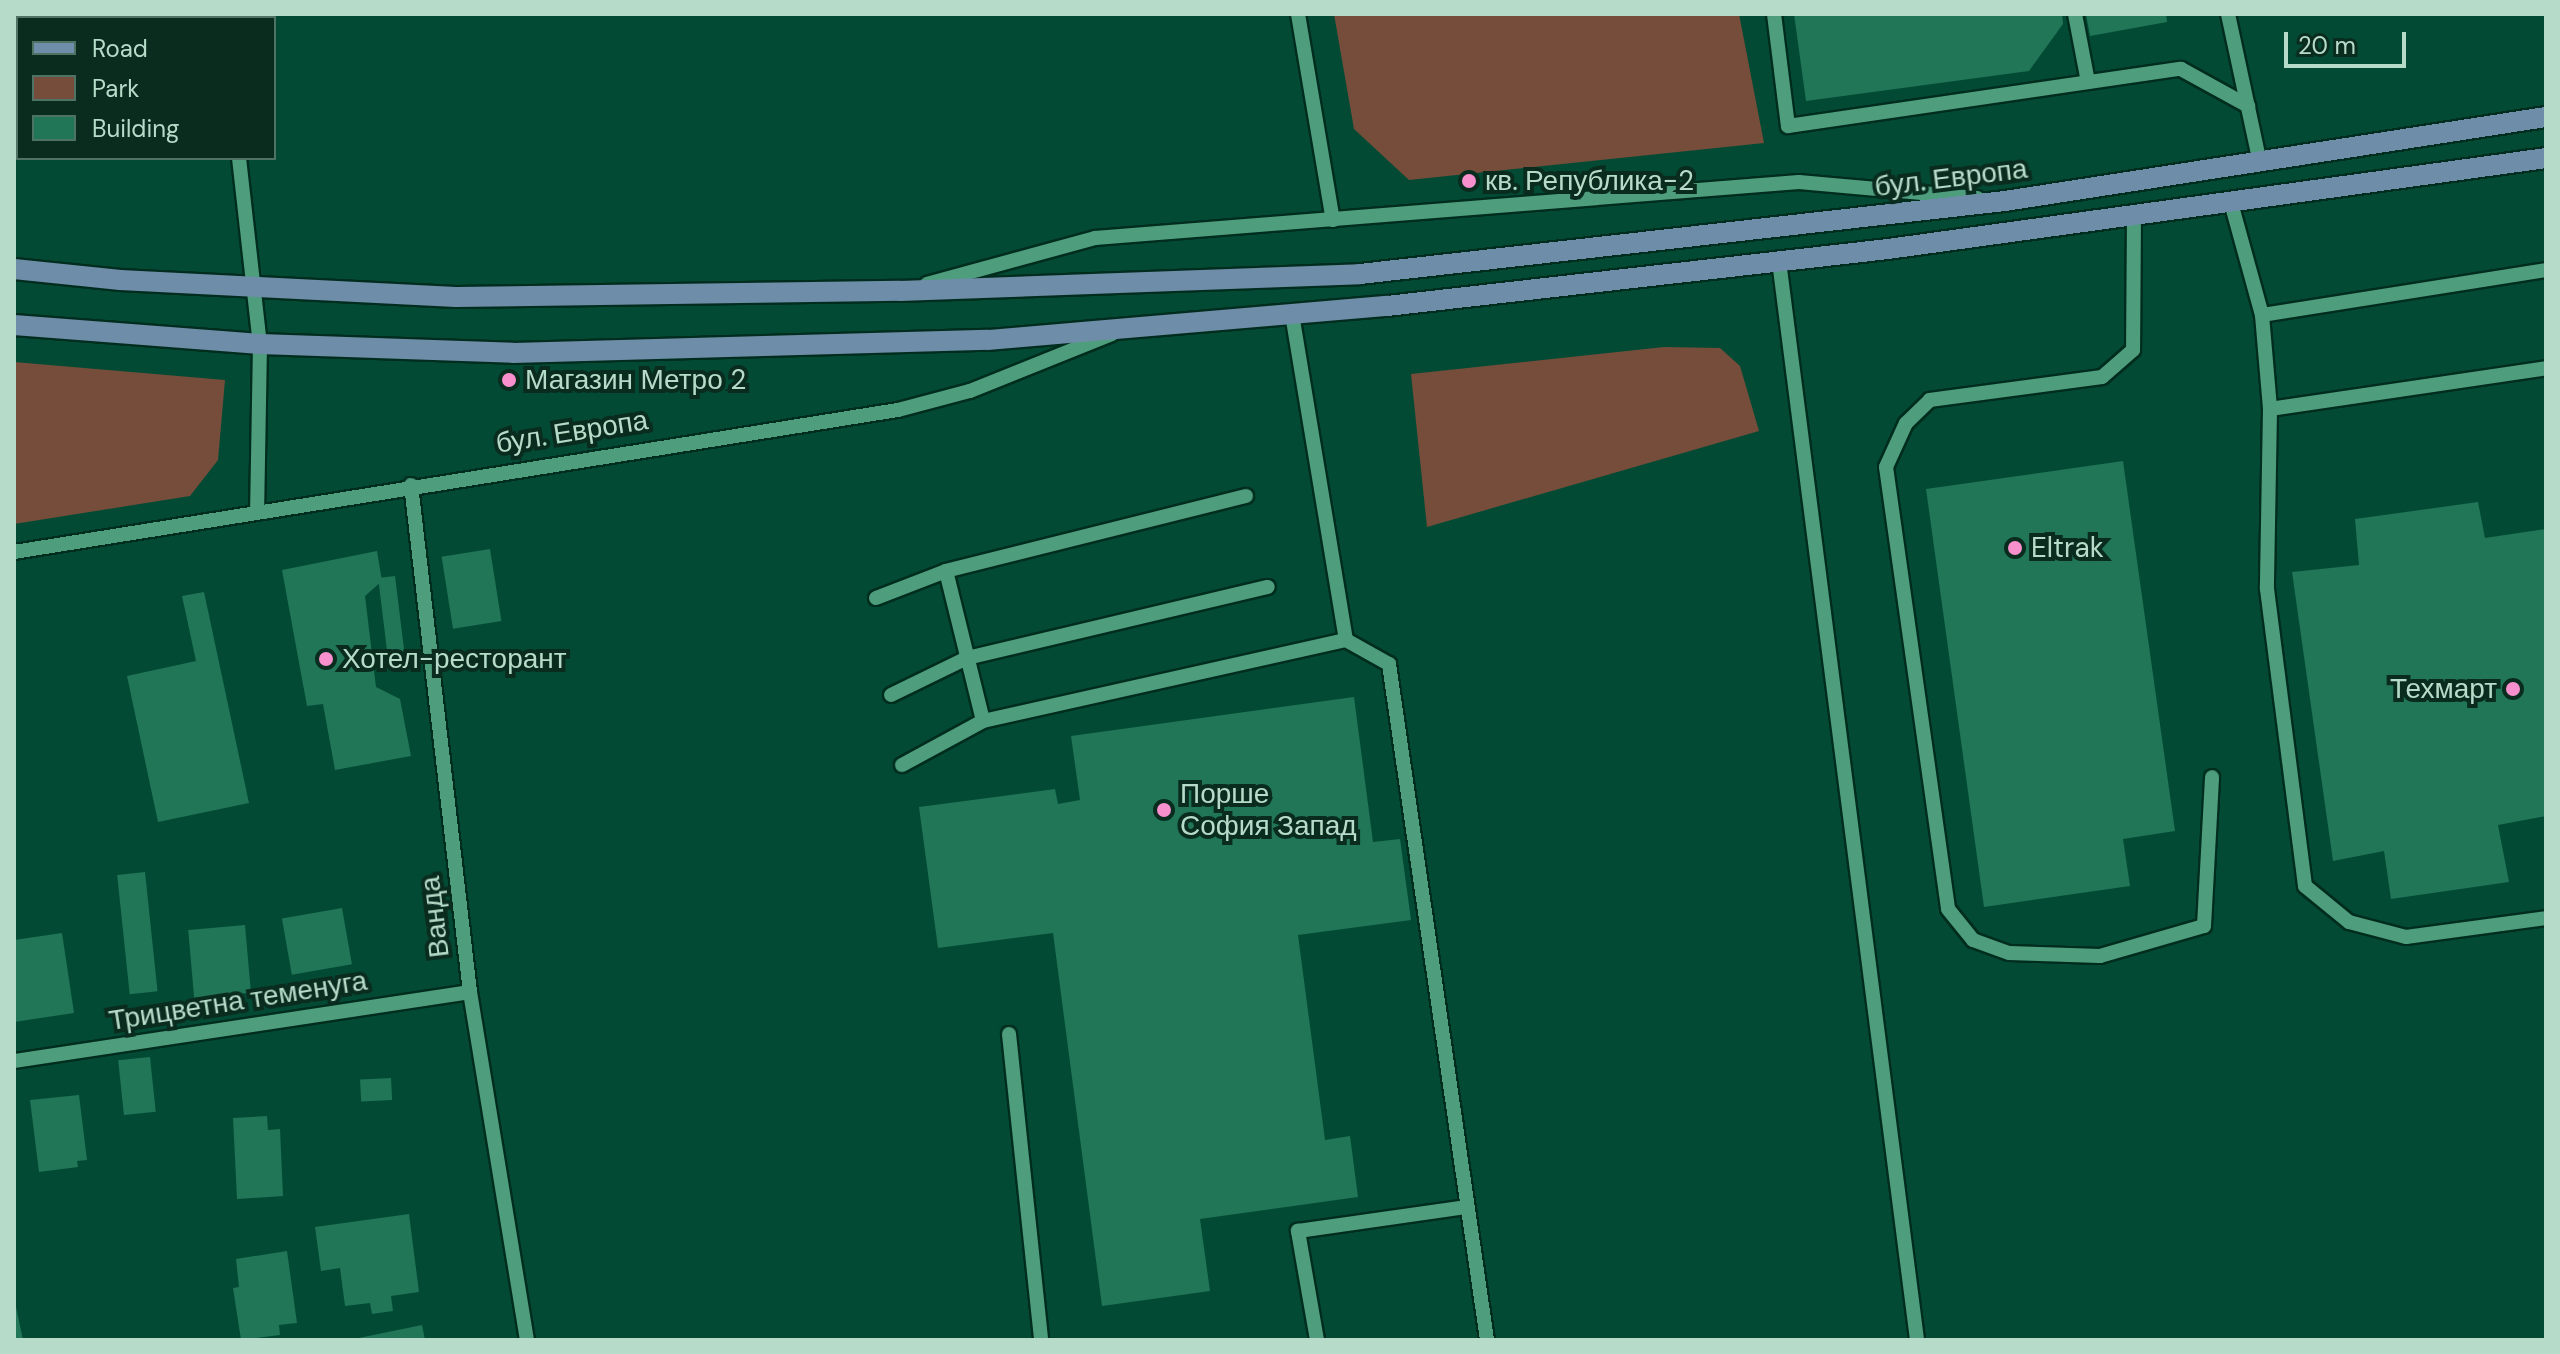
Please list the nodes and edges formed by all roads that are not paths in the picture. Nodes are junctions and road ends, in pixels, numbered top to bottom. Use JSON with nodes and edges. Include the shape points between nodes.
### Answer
{"nodes":[{"id":1,"x":1298,"y":14,"type":"edge"},
{"id":2,"x":1774,"y":14,"type":"edge"},
{"id":3,"x":2075,"y":14,"type":"edge"},
{"id":4,"x":2228,"y":14,"type":"edge"},
{"id":5,"x":2088,"y":82,"type":"junction"},
{"id":6,"x":2248,"y":106,"type":"junction"},
{"id":7,"x":2546,"y":117,"type":"edge"},
{"id":8,"x":2546,"y":158,"type":"edge"},
{"id":9,"x":239,"y":160,"type":"edge"},
{"id":10,"x":2260,"y":163,"type":"junction"},
{"id":11,"x":2230,"y":199,"type":"junction"},
{"id":12,"x":2005,"y":201,"type":"junction"},
{"id":13,"x":2134,"y":214,"type":"junction"},
{"id":14,"x":1333,"y":220,"type":"junction"},
{"id":15,"x":1779,"y":261,"type":"junction"},
{"id":16,"x":14,"y":269,"type":"edge"},
{"id":17,"x":2546,"y":270,"type":"edge"},
{"id":18,"x":257,"y":287,"type":"junction"},
{"id":19,"x":900,"y":291,"type":"junction"},
{"id":20,"x":1292,"y":314,"type":"junction"},
{"id":21,"x":2262,"y":315,"type":"junction"},
{"id":22,"x":14,"y":325,"type":"edge"},
{"id":23,"x":1127,"y":328,"type":"junction"},
{"id":24,"x":260,"y":344,"type":"junction"},
{"id":25,"x":2546,"y":368,"type":"edge"},
{"id":26,"x":2270,"y":409,"type":"junction"},
{"id":27,"x":411,"y":485,"type":"junction"},
{"id":28,"x":1246,"y":496,"type":"dead end"},
{"id":29,"x":257,"y":513,"type":"junction"},
{"id":30,"x":14,"y":552,"type":"edge"},
{"id":31,"x":946,"y":571,"type":"junction"},
{"id":32,"x":1268,"y":587,"type":"dead end"},
{"id":33,"x":876,"y":598,"type":"dead end"},
{"id":34,"x":1346,"y":640,"type":"junction"},
{"id":35,"x":967,"y":658,"type":"junction"},
{"id":36,"x":891,"y":695,"type":"dead end"},
{"id":37,"x":983,"y":721,"type":"junction"},
{"id":38,"x":902,"y":765,"type":"dead end"},
{"id":39,"x":2212,"y":777,"type":"dead end"},
{"id":40,"x":2546,"y":918,"type":"edge"},
{"id":41,"x":470,"y":992,"type":"junction"},
{"id":42,"x":1009,"y":1034,"type":"dead end"},
{"id":43,"x":14,"y":1061,"type":"edge"},
{"id":44,"x":1467,"y":1207,"type":"junction"},
{"id":45,"x":527,"y":1340,"type":"edge"},
{"id":46,"x":1041,"y":1340,"type":"edge"},
{"id":47,"x":1317,"y":1340,"type":"edge"},
{"id":48,"x":1487,"y":1340,"type":"edge"},
{"id":49,"x":1917,"y":1340,"type":"edge"}],
"edges":[{"from":1,"to":14,"type":"street"},
{"from":2,"to":5,"type":"street","via":[[1788,126]]},
{"from":3,"to":5,"type":"street"},
{"from":4,"to":6,"type":"street"},
{"from":5,"to":6,"type":"street","via":[[2181,69]]},
{"from":6,"to":10,"type":"street"},
{"from":7,"to":10,"type":"main road","name":"бул. Европа"},
{"from":8,"to":11,"type":"main road"},
{"from":9,"to":18,"type":"street"},
{"from":10,"to":12,"type":"main road","name":"бул. Европа"},
{"from":11,"to":13,"type":"main road"},
{"from":11,"to":21,"type":"street"},
{"from":12,"to":14,"type":"street","via":[[1799,182]]},
{"from":12,"to":19,"type":"main road","name":"бул. Европа","via":[[1360,274]]},
{"from":13,"to":15,"type":"main road"},
{"from":13,"to":39,"type":"street","via":[[2133,350],[2102,377],[1930,400],[1906,423],[1886,467],[1948,909],[1973,940],[2009,953],[2100,956],[2204,926]]},
{"from":14,"to":19,"type":"street","via":[[1095,238]]},
{"from":15,"to":20,"type":"main road"},
{"from":15,"to":49,"type":"street"},
{"from":16,"to":18,"type":"main road","name":"бул. Европа"},
{"from":17,"to":21,"type":"street"},
{"from":18,"to":19,"type":"main road","name":"бул. Европа","via":[[456,297]]},
{"from":18,"to":24,"type":"street"},
{"from":20,"to":23,"type":"main road"},
{"from":20,"to":34,"type":"street"},
{"from":21,"to":26,"type":"street"},
{"from":22,"to":24,"type":"main road"},
{"from":23,"to":24,"type":"main road","via":[[988,340],[513,353]]},
{"from":23,"to":27,"type":"street","name":"бул. Европа","via":[[970,391],[898,410]]},
{"from":24,"to":29,"type":"street"},
{"from":25,"to":26,"type":"street"},
{"from":26,"to":40,"type":"street","via":[[2267,589],[2305,886],[2349,922],[2406,937]]},
{"from":27,"to":29,"type":"street","name":"бул. Европа"},
{"from":27,"to":41,"type":"street","name":"Ванда"},
{"from":28,"to":31,"type":"street"},
{"from":29,"to":30,"type":"street","name":"бул. Европа"},
{"from":31,"to":33,"type":"street"},
{"from":31,"to":35,"type":"street"},
{"from":32,"to":35,"type":"street"},
{"from":34,"to":37,"type":"street"},
{"from":34,"to":44,"type":"street","via":[[1389,664]]},
{"from":35,"to":36,"type":"street"},
{"from":35,"to":37,"type":"street"},
{"from":37,"to":38,"type":"street"},
{"from":41,"to":43,"type":"street","name":"Трицветна теменуга"},
{"from":41,"to":45,"type":"street","name":"Ванда"},
{"from":42,"to":46,"type":"street"},
{"from":44,"to":47,"type":"street","via":[[1298,1231]]},
{"from":44,"to":48,"type":"street"}]}
